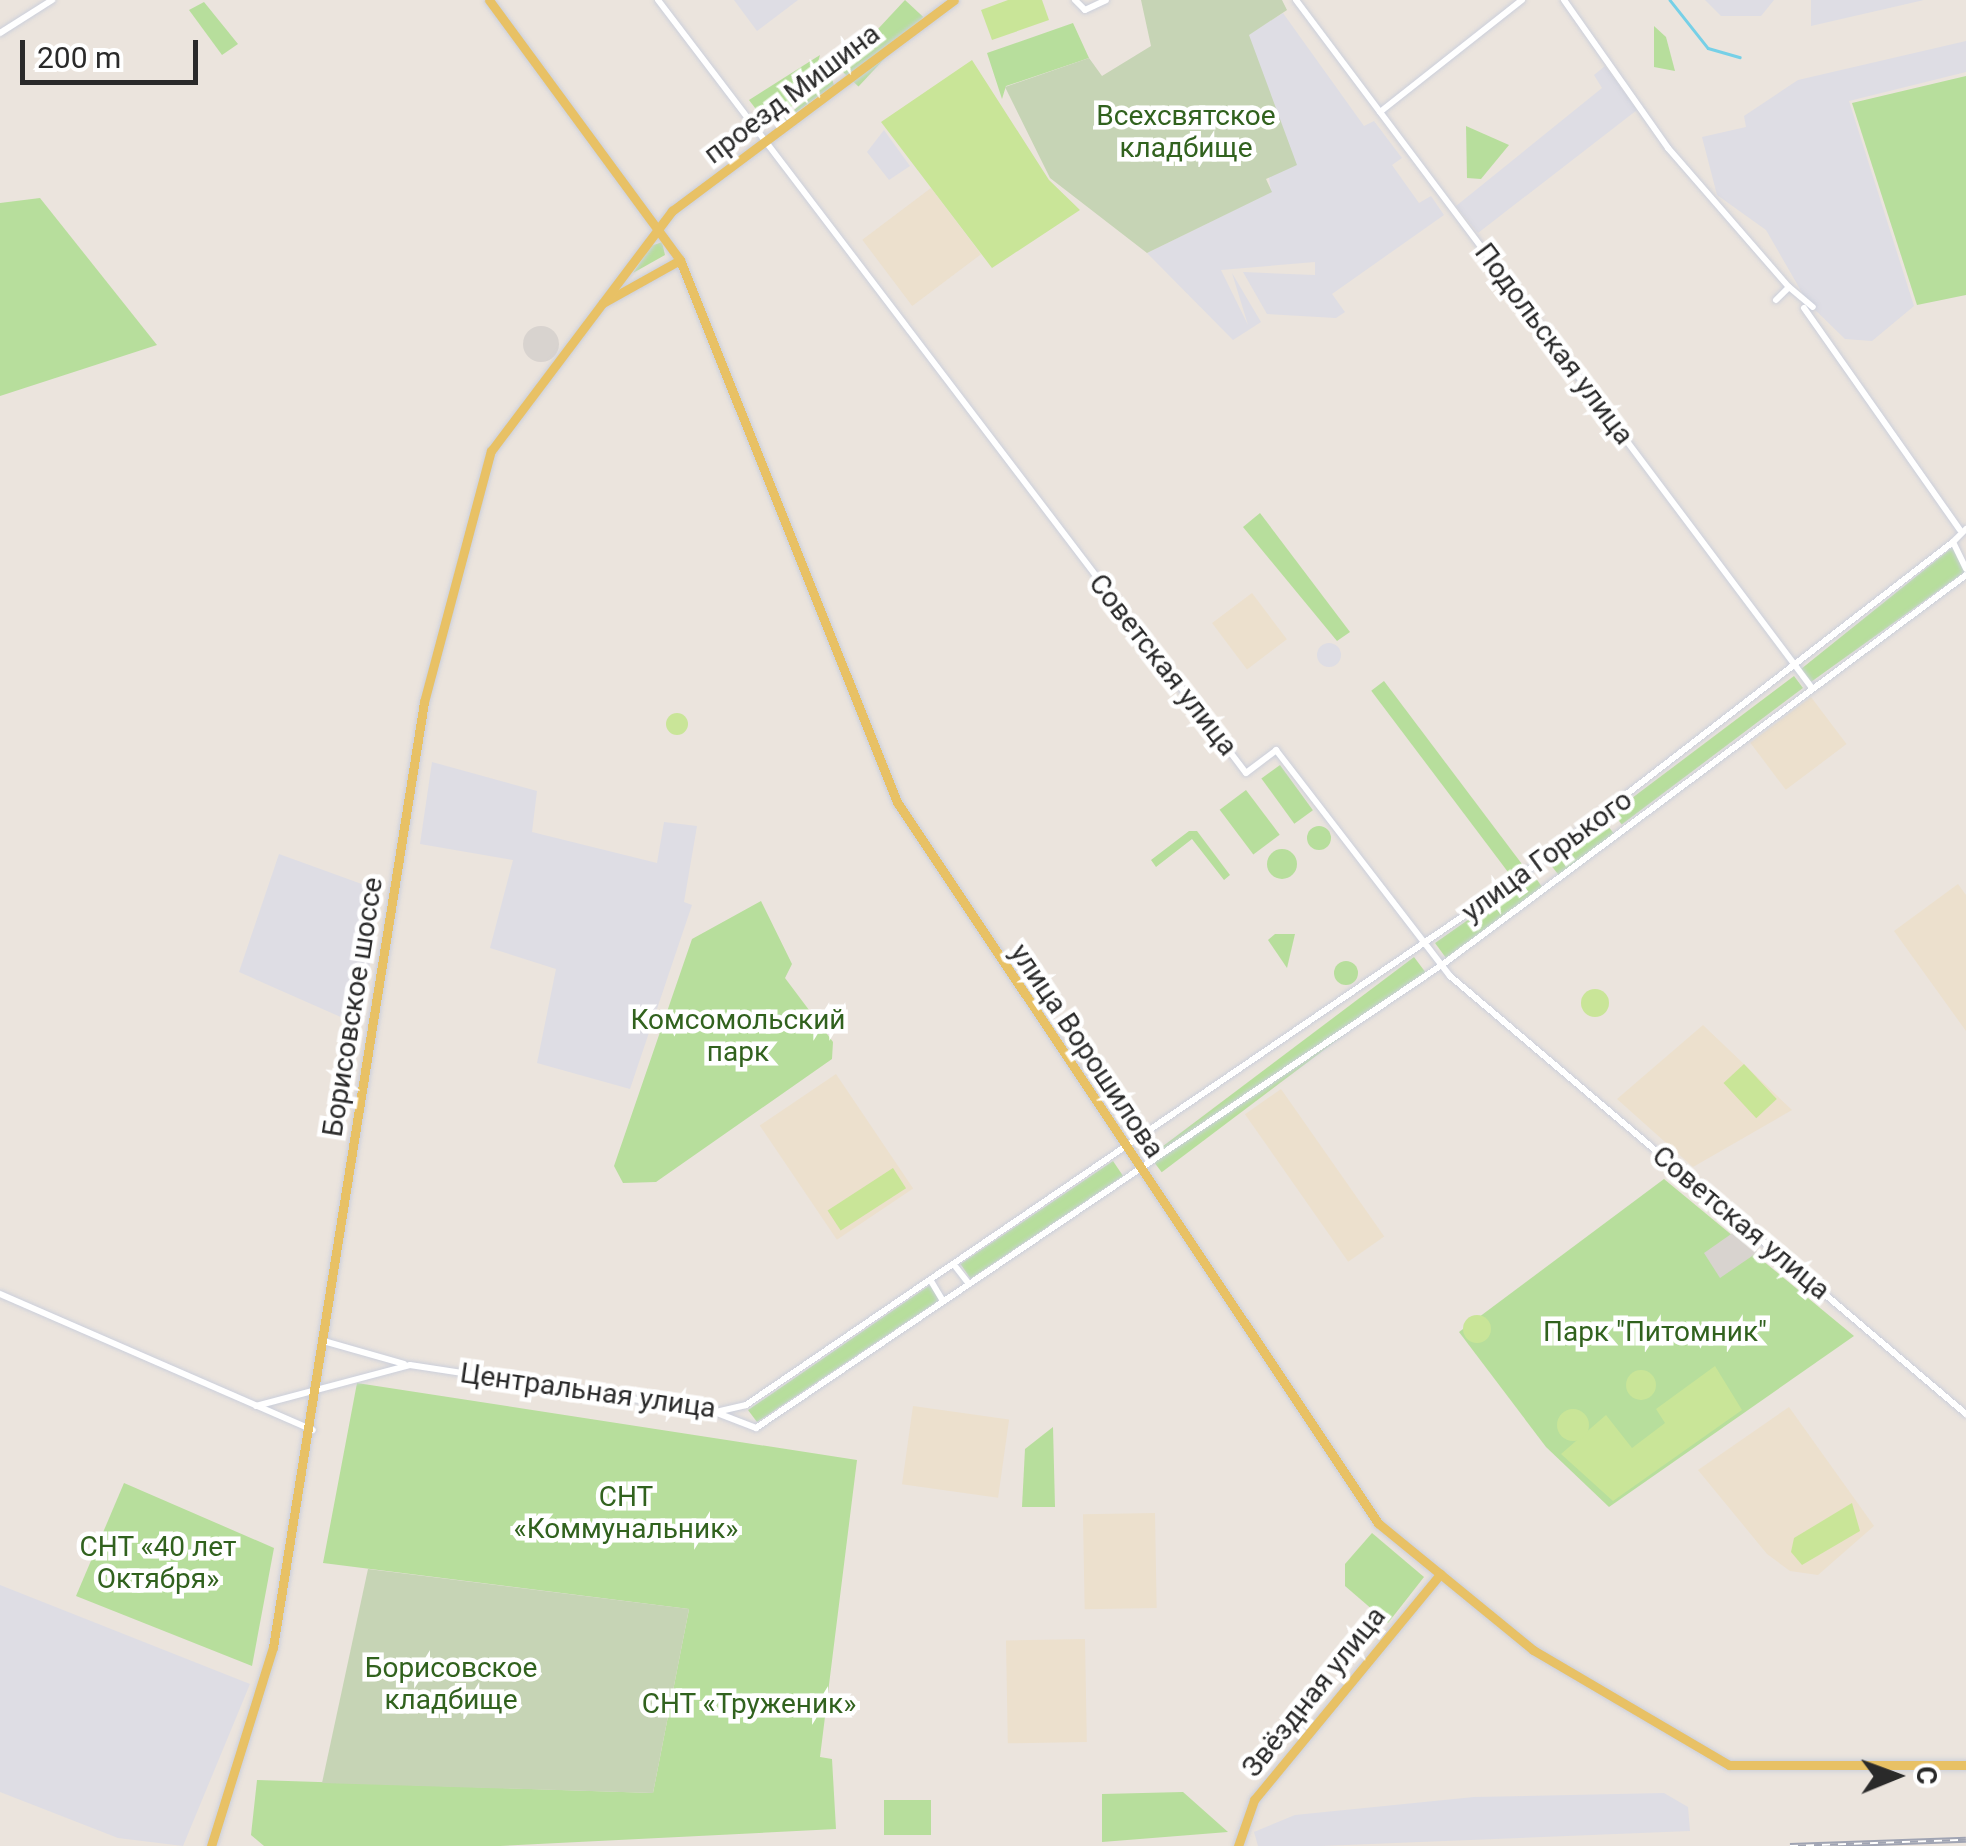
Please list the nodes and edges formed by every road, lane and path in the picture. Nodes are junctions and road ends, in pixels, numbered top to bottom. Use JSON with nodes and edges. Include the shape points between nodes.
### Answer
{"nodes":[{"id":1,"x":52,"y":0,"type":"edge"},
{"id":2,"x":489,"y":0,"type":"edge"},
{"id":3,"x":658,"y":0,"type":"edge"},
{"id":4,"x":954,"y":0,"type":"edge"},
{"id":5,"x":1075,"y":0,"type":"edge"},
{"id":6,"x":1106,"y":0,"type":"edge"},
{"id":7,"x":1296,"y":0,"type":"edge"},
{"id":8,"x":1522,"y":0,"type":"edge"},
{"id":9,"x":1564,"y":0,"type":"edge"},
{"id":10,"x":0,"y":33,"type":"edge"},
{"id":11,"x":1380,"y":112,"type":"junction"},
{"id":12,"x":769,"y":139,"type":"junction"},
{"id":13,"x":658,"y":226,"type":"junction"},
{"id":14,"x":680,"y":260,"type":"junction"},
{"id":15,"x":626,"y":265,"type":"junction"},
{"id":16,"x":638,"y":278,"type":"junction"},
{"id":17,"x":1789,"y":287,"type":"junction"},
{"id":18,"x":1776,"y":300,"type":"dead end"},
{"id":19,"x":593,"y":310,"type":"junction"},
{"id":20,"x":1963,"y":529,"type":"edge"},
{"id":21,"x":1953,"y":542,"type":"junction"},
{"id":22,"x":1966,"y":572,"type":"edge"},
{"id":23,"x":1796,"y":668,"type":"junction"},
{"id":24,"x":1812,"y":688,"type":"junction"},
{"id":25,"x":1423,"y":945,"type":"junction"},
{"id":26,"x":1440,"y":966,"type":"junction"},
{"id":27,"x":1126,"y":1148,"type":"junction"},
{"id":28,"x":1140,"y":1169,"type":"junction"},
{"id":29,"x":955,"y":1264,"type":"junction"},
{"id":30,"x":932,"y":1281,"type":"junction"},
{"id":31,"x":969,"y":1284,"type":"junction"},
{"id":32,"x":0,"y":1294,"type":"edge"},
{"id":33,"x":943,"y":1302,"type":"junction"},
{"id":34,"x":327,"y":1342,"type":"junction"},
{"id":35,"x":410,"y":1365,"type":"junction"},
{"id":36,"x":320,"y":1387,"type":"junction"},
{"id":37,"x":746,"y":1405,"type":"junction"},
{"id":38,"x":256,"y":1406,"type":"junction"},
{"id":39,"x":716,"y":1412,"type":"junction"},
{"id":40,"x":1966,"y":1414,"type":"edge"},
{"id":41,"x":746,"y":1426,"type":"junction"},
{"id":42,"x":313,"y":1430,"type":"junction"},
{"id":43,"x":1440,"y":1574,"type":"junction"},
{"id":44,"x":1966,"y":1765,"type":"edge"},
{"id":45,"x":211,"y":1846,"type":"edge"},
{"id":46,"x":1238,"y":1846,"type":"edge"}],
"edges":[{"from":1,"to":10,"type":"street"},
{"from":2,"to":13,"type":"main road","name":"улица Ворошилова"},
{"from":3,"to":12,"type":"street","name":"Советская улица"},
{"from":4,"to":12,"type":"main road","name":"проезд Мишина"},
{"from":5,"to":6,"type":"street","via":[[1085,10]]},
{"from":7,"to":11,"type":"street","name":"Подольская улица"},
{"from":8,"to":11,"type":"street"},
{"from":9,"to":17,"type":"street","via":[[1668,148]]},
{"from":11,"to":23,"type":"street","name":"Подольская улица"},
{"from":12,"to":13,"type":"main road","name":"проезд Мишина"},
{"from":12,"to":25,"type":"street","name":"Советская улица","via":[[1246,772],[1276,750]]},
{"from":13,"to":14,"type":"main road","name":"улица Ворошилова"},
{"from":13,"to":15,"type":"main road","name":"Борисовское шоссе"},
{"from":14,"to":16,"type":"main road"},
{"from":14,"to":27,"type":"main road","name":"улица Ворошилова","via":[[897,802]]},
{"from":15,"to":16,"type":"main road"},
{"from":15,"to":19,"type":"main road","name":"Борисовское шоссе"},
{"from":16,"to":19,"type":"main road"},
{"from":17,"to":18,"type":"street"},
{"from":17,"to":20,"type":"street"},
{"from":19,"to":34,"type":"main road","name":"Борисовское шоссе","via":[[494,444],[434,650]]},
{"from":20,"to":21,"type":"street"},
{"from":21,"to":22,"type":"street"},
{"from":21,"to":23,"type":"street","name":"улица Горького"},
{"from":22,"to":24,"type":"street","name":"улица Горького"},
{"from":23,"to":24,"type":"street","name":"Подольская улица"},
{"from":23,"to":25,"type":"street","name":"улица Горького"},
{"from":24,"to":26,"type":"street","name":"улица Горького"},
{"from":25,"to":26,"type":"street","name":"Советская улица"},
{"from":25,"to":27,"type":"street","name":"улица Горького"},
{"from":26,"to":28,"type":"street","name":"улица Горького"},
{"from":26,"to":40,"type":"street","name":"Советская улица"},
{"from":27,"to":28,"type":"main road","name":"улица Ворошилова"},
{"from":27,"to":29,"type":"street","name":"Центральная улица"},
{"from":28,"to":31,"type":"street"},
{"from":28,"to":43,"type":"main road","name":"улица Ворошилова","via":[[1378,1523]]},
{"from":29,"to":30,"type":"street","name":"Центральная улица"},
{"from":29,"to":31,"type":"street"},
{"from":30,"to":33,"type":"street"},
{"from":30,"to":37,"type":"street","name":"Центральная улица"},
{"from":31,"to":33,"type":"street"},
{"from":32,"to":38,"type":"street"},
{"from":33,"to":41,"type":"street","via":[[756,1428]]},
{"from":34,"to":35,"type":"street"},
{"from":34,"to":36,"type":"main road","name":"Борисовское шоссе"},
{"from":35,"to":36,"type":"street","name":"Центральная улица"},
{"from":35,"to":39,"type":"street","name":"Центральная улица"},
{"from":36,"to":38,"type":"street","name":"Центральная улица"},
{"from":36,"to":42,"type":"main road","name":"Борисовское шоссе"},
{"from":37,"to":39,"type":"street","name":"Центральная улица"},
{"from":37,"to":41,"type":"street"},
{"from":38,"to":42,"type":"street"},
{"from":39,"to":41,"type":"street"},
{"from":42,"to":45,"type":"main road","name":"Борисовское шоссе","via":[[264,1685]]},
{"from":43,"to":44,"type":"main road","name":"улица Ворошилова","via":[[1534,1650],[1738,1768]]},
{"from":43,"to":46,"type":"main road","name":"Звёздная улица","via":[[1254,1800]]}]}
